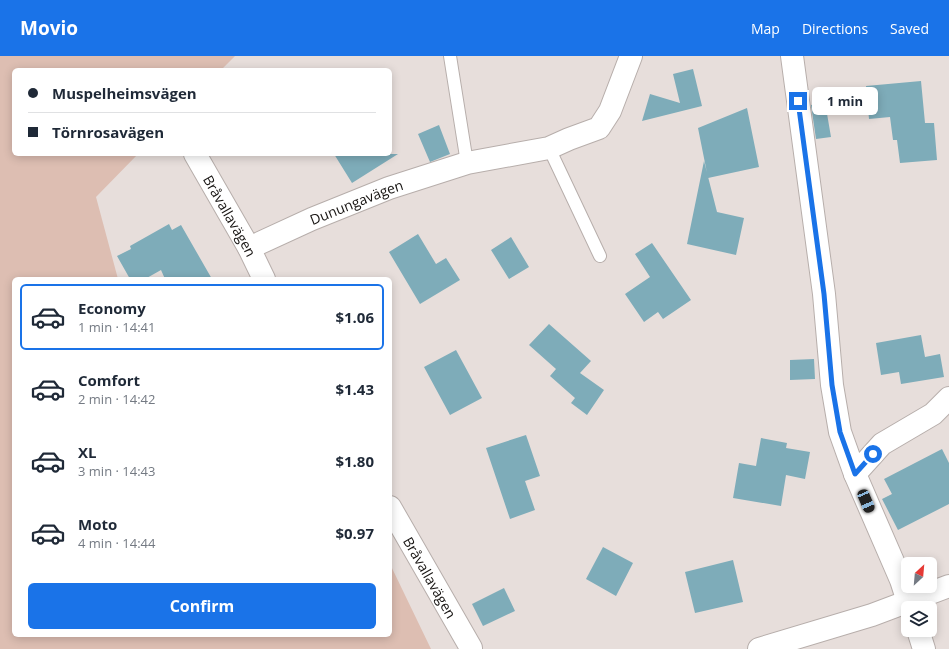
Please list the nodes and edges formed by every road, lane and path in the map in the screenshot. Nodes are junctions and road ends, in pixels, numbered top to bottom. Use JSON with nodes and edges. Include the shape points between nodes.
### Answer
{"nodes":[{"id":1,"x":450,"y":56,"type":"edge"},
{"id":2,"x":631,"y":56,"type":"edge"},
{"id":3,"x":792,"y":56,"type":"edge"},
{"id":4,"x":549,"y":148,"type":"junction"},
{"id":5,"x":196,"y":156,"type":"edge"},
{"id":6,"x":467,"y":163,"type":"junction"},
{"id":7,"x":249,"y":248,"type":"junction"},
{"id":8,"x":600,"y":256,"type":"dead end"},
{"id":9,"x":263,"y":277,"type":"edge"},
{"id":10,"x":949,"y":398,"type":"edge"},
{"id":11,"x":855,"y":474,"type":"junction"},
{"id":12,"x":392,"y":510,"type":"edge"},
{"id":13,"x":949,"y":586,"type":"edge"},
{"id":14,"x":908,"y":601,"type":"edge"},
{"id":15,"x":917,"y":601,"type":"edge"},
{"id":16,"x":901,"y":607,"type":"edge"},
{"id":17,"x":920,"y":637,"type":"edge"},
{"id":18,"x":471,"y":648,"type":"dead end"},
{"id":19,"x":759,"y":649,"type":"edge"},
{"id":20,"x":924,"y":649,"type":"edge"}],
"edges":[{"from":1,"to":6,"type":"lane"},
{"from":2,"to":4,"type":"street","name":"Dunungavägen","via":[[610,111],[599,128]]},
{"from":3,"to":11,"type":"street","via":[[824,294],[832,385],[840,432]]},
{"from":4,"to":6,"type":"street","name":"Dunungavägen"},
{"from":4,"to":8,"type":"lane"},
{"from":5,"to":7,"type":"street","name":"Bråvallavägen"},
{"from":6,"to":7,"type":"street","name":"Dunungavägen","via":[[388,188]]},
{"from":7,"to":9,"type":"street","name":"Bråvallavägen"},
{"from":10,"to":11,"type":"street","via":[[933,414],[882,444]]},
{"from":11,"to":14,"type":"street"},
{"from":12,"to":18,"type":"street","name":"Bråvallavägen"},
{"from":13,"to":15,"type":"street"},
{"from":16,"to":19,"type":"street"},
{"from":17,"to":20,"type":"street"}]}
